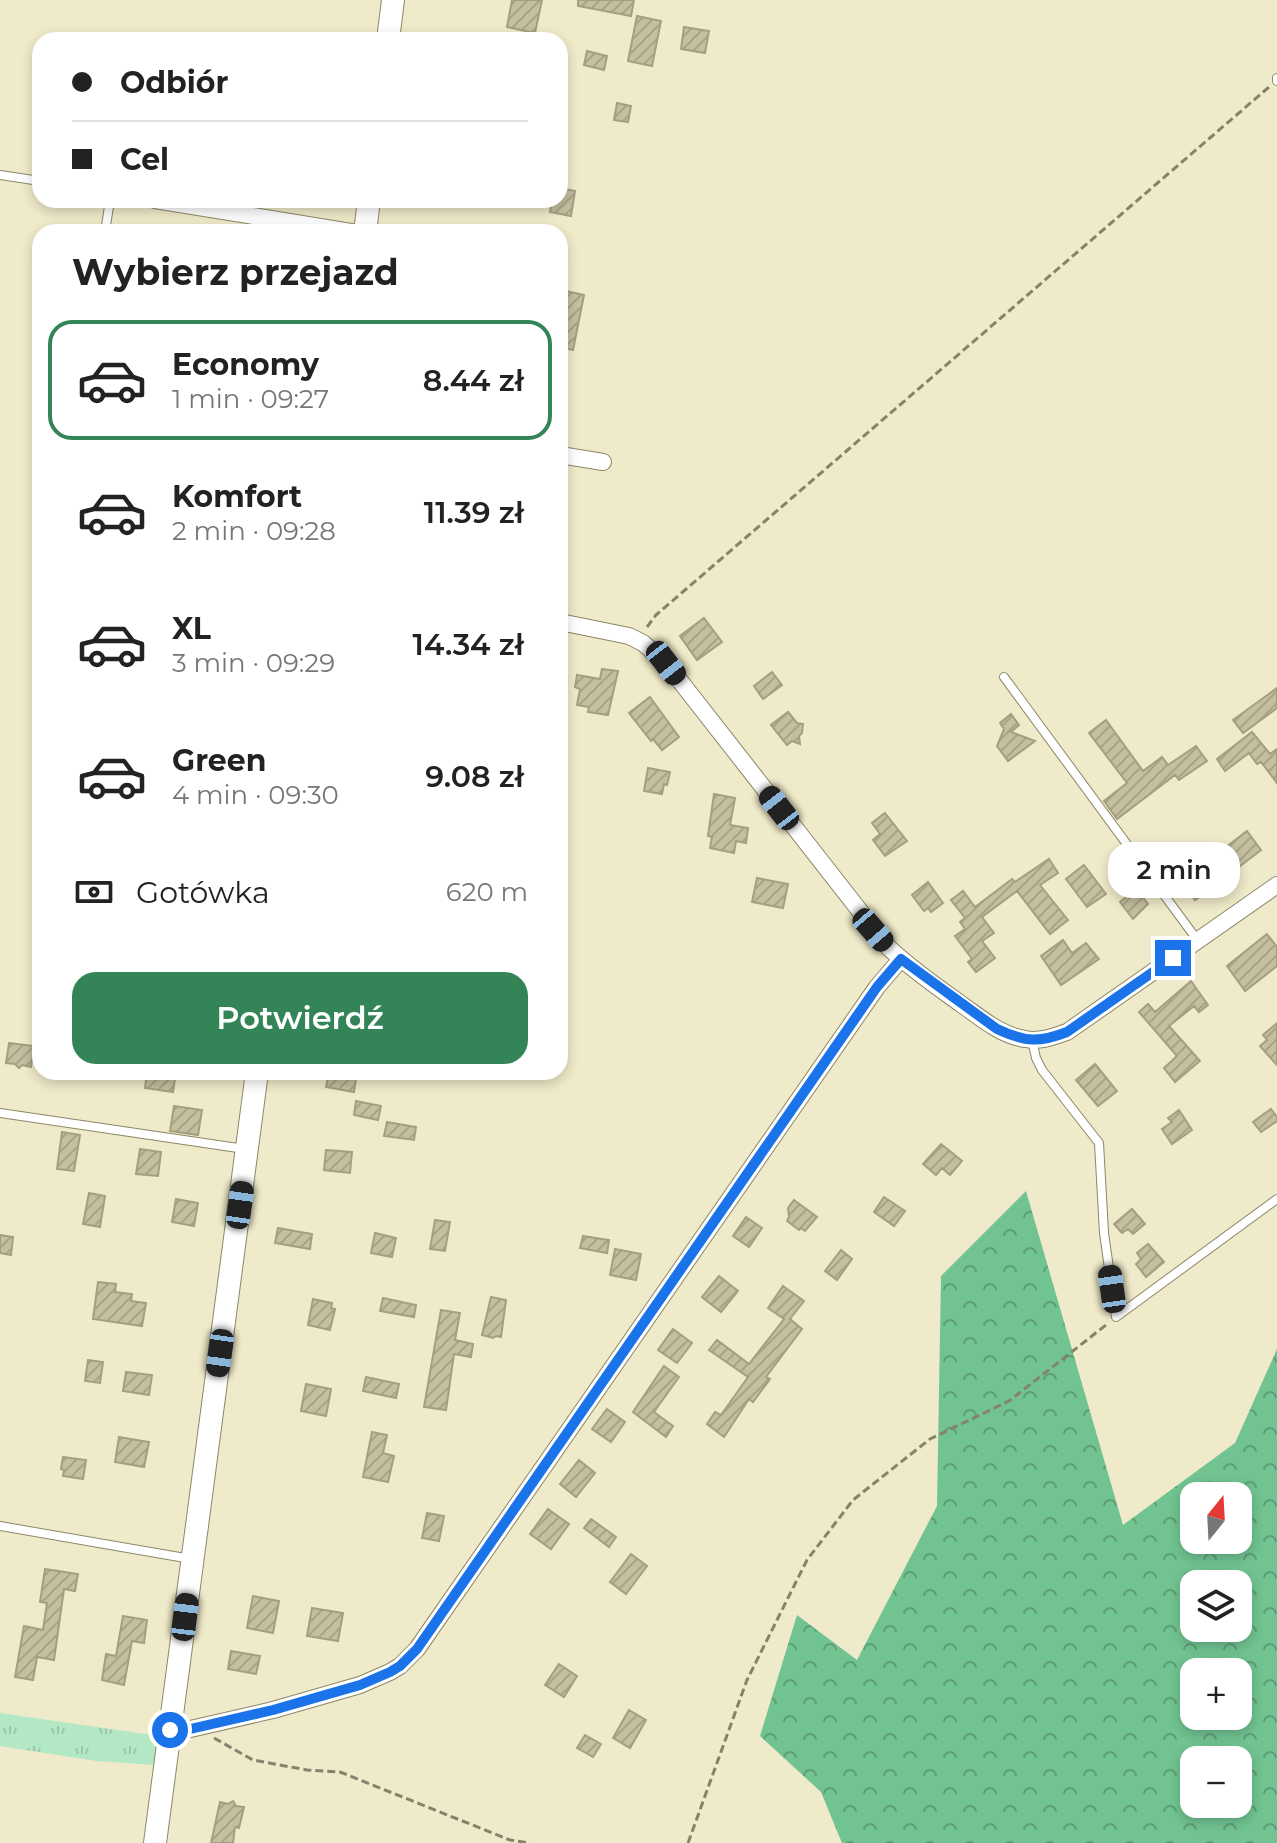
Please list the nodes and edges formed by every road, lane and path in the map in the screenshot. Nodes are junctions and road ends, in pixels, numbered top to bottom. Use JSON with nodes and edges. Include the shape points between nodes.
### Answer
{"nodes":[{"id":1,"x":393,"y":0,"type":"edge"},
{"id":2,"x":389,"y":32,"type":"edge"},
{"id":3,"x":1277,"y":79,"type":"edge"},
{"id":4,"x":0,"y":175,"type":"edge"},
{"id":5,"x":32,"y":180,"type":"edge"},
{"id":6,"x":204,"y":208,"type":"edge"},
{"id":7,"x":302,"y":224,"type":"edge"},
{"id":8,"x":568,"y":456,"type":"edge"},
{"id":9,"x":603,"y":462,"type":"dead end"},
{"id":10,"x":568,"y":624,"type":"edge"},
{"id":11,"x":638,"y":640,"type":"junction"},
{"id":12,"x":1004,"y":677,"type":"dead end"},
{"id":13,"x":1277,"y":885,"type":"edge"},
{"id":14,"x":1198,"y":941,"type":"junction"},
{"id":15,"x":901,"y":959,"type":"junction"},
{"id":16,"x":1032,"y":1040,"type":"junction"},
{"id":17,"x":256,"y":1080,"type":"edge"},
{"id":18,"x":0,"y":1113,"type":"edge"},
{"id":19,"x":247,"y":1149,"type":"junction"},
{"id":20,"x":1277,"y":1199,"type":"edge"},
{"id":21,"x":1116,"y":1317,"type":"junction"},
{"id":22,"x":0,"y":1526,"type":"edge"},
{"id":23,"x":192,"y":1560,"type":"junction"},
{"id":24,"x":203,"y":1726,"type":"junction"},
{"id":25,"x":170,"y":1730,"type":"junction"},
{"id":26,"x":155,"y":1843,"type":"edge"},
{"id":27,"x":530,"y":1843,"type":"edge"},
{"id":28,"x":688,"y":1843,"type":"edge"}],
"edges":[{"from":1,"to":2,"type":"street"},
{"from":3,"to":11,"type":"path","via":[[656,615]]},
{"from":4,"to":5,"type":"lane"},
{"from":6,"to":7,"type":"street"},
{"from":8,"to":9,"type":"street"},
{"from":10,"to":11,"type":"street"},
{"from":11,"to":15,"type":"street","via":[[666,663]]},
{"from":12,"to":14,"type":"lane"},
{"from":13,"to":14,"type":"street"},
{"from":14,"to":16,"type":"street","via":[[1067,1032]]},
{"from":15,"to":16,"type":"street","via":[[997,1029]]},
{"from":15,"to":24,"type":"street","via":[[417,1649],[375,1679]]},
{"from":16,"to":21,"type":"lane","via":[[1042,1070],[1099,1143]]},
{"from":17,"to":19,"type":"street"},
{"from":18,"to":19,"type":"lane"},
{"from":19,"to":23,"type":"street"},
{"from":20,"to":21,"type":"lane"},
{"from":21,"to":28,"type":"path","via":[[1009,1401],[930,1439],[853,1500],[807,1560],[747,1680]]},
{"from":22,"to":23,"type":"lane"},
{"from":23,"to":25,"type":"street"},
{"from":24,"to":25,"type":"street"},
{"from":24,"to":27,"type":"path","via":[[215,1740],[253,1760],[340,1772],[510,1840]]},
{"from":25,"to":26,"type":"street"}]}
